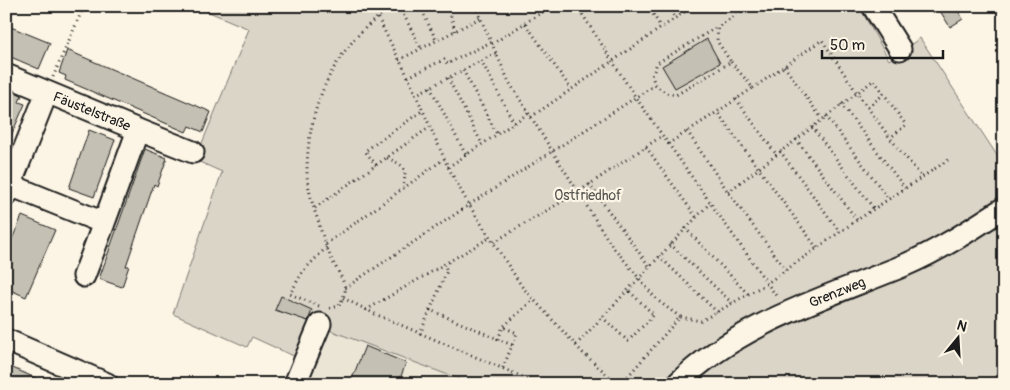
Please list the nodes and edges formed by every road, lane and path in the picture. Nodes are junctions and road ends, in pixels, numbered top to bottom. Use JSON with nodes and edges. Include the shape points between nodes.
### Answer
{"nodes":[{"id":1,"x":84,"y":6,"type":"edge"},
{"id":2,"x":394,"y":6,"type":"edge"},
{"id":3,"x":399,"y":6,"type":"edge"},
{"id":4,"x":420,"y":6,"type":"edge"},
{"id":5,"x":448,"y":6,"type":"edge"},
{"id":6,"x":475,"y":6,"type":"edge"},
{"id":7,"x":552,"y":6,"type":"edge"},
{"id":8,"x":577,"y":6,"type":"edge"},
{"id":9,"x":648,"y":6,"type":"edge"},
{"id":10,"x":668,"y":6,"type":"edge"},
{"id":11,"x":693,"y":6,"type":"edge"},
{"id":12,"x":749,"y":6,"type":"edge"},
{"id":13,"x":874,"y":6,"type":"edge"},
{"id":14,"x":378,"y":18,"type":"junction"},
{"id":15,"x":480,"y":18,"type":"junction"},
{"id":16,"x":675,"y":18,"type":"junction"},
{"id":17,"x":525,"y":23,"type":"junction"},
{"id":18,"x":661,"y":27,"type":"junction"},
{"id":19,"x":718,"y":27,"type":"junction"},
{"id":20,"x":455,"y":31,"type":"junction"},
{"id":21,"x":436,"y":40,"type":"junction"},
{"id":22,"x":491,"y":43,"type":"junction"},
{"id":23,"x":421,"y":48,"type":"junction"},
{"id":24,"x":900,"y":49,"type":"dead end"},
{"id":25,"x":496,"y":53,"type":"junction"},
{"id":26,"x":399,"y":60,"type":"junction"},
{"id":27,"x":482,"y":60,"type":"junction"},
{"id":28,"x":612,"y":60,"type":"junction"},
{"id":29,"x":732,"y":62,"type":"junction"},
{"id":30,"x":784,"y":66,"type":"junction"},
{"id":31,"x":463,"y":70,"type":"junction"},
{"id":32,"x":6,"y":75,"type":"edge"},
{"id":33,"x":408,"y":78,"type":"junction"},
{"id":34,"x":448,"y":78,"type":"junction"},
{"id":35,"x":655,"y":85,"type":"junction"},
{"id":36,"x":430,"y":87,"type":"junction"},
{"id":37,"x":753,"y":88,"type":"junction"},
{"id":38,"x":571,"y":89,"type":"junction"},
{"id":39,"x":46,"y":92,"type":"junction"},
{"id":40,"x":857,"y":93,"type":"junction"},
{"id":41,"x":884,"y":94,"type":"junction"},
{"id":42,"x":415,"y":95,"type":"junction"},
{"id":43,"x":636,"y":98,"type":"junction"},
{"id":44,"x":736,"y":100,"type":"junction"},
{"id":45,"x":841,"y":104,"type":"junction"},
{"id":46,"x":868,"y":108,"type":"junction"},
{"id":47,"x":422,"y":111,"type":"junction"},
{"id":48,"x":717,"y":112,"type":"junction"},
{"id":49,"x":530,"y":115,"type":"junction"},
{"id":50,"x":826,"y":116,"type":"junction"},
{"id":51,"x":822,"y":119,"type":"junction"},
{"id":52,"x":514,"y":123,"type":"junction"},
{"id":53,"x":430,"y":127,"type":"junction"},
{"id":54,"x":812,"y":127,"type":"junction"},
{"id":55,"x":138,"y":130,"type":"junction"},
{"id":56,"x":688,"y":131,"type":"junction"},
{"id":57,"x":497,"y":134,"type":"junction"},
{"id":58,"x":662,"y":136,"type":"junction"},
{"id":59,"x":890,"y":138,"type":"junction"},
{"id":60,"x":796,"y":139,"type":"junction"},
{"id":61,"x":482,"y":144,"type":"junction"},
{"id":62,"x":668,"y":144,"type":"junction"},
{"id":63,"x":646,"y":147,"type":"junction"},
{"id":64,"x":553,"y":151,"type":"junction"},
{"id":65,"x":193,"y":152,"type":"dead end"},
{"id":66,"x":778,"y":152,"type":"junction"},
{"id":67,"x":466,"y":155,"type":"junction"},
{"id":68,"x":386,"y":158,"type":"junction"},
{"id":69,"x":444,"y":159,"type":"junction"},
{"id":70,"x":948,"y":160,"type":"dead end"},
{"id":71,"x":376,"y":165,"type":"junction"},
{"id":72,"x":448,"y":167,"type":"junction"},
{"id":73,"x":758,"y":168,"type":"junction"},
{"id":74,"x":922,"y":177,"type":"junction"},
{"id":75,"x":589,"y":184,"type":"junction"},
{"id":76,"x":905,"y":188,"type":"junction"},
{"id":77,"x":403,"y":189,"type":"junction"},
{"id":78,"x":8,"y":190,"type":"edge"},
{"id":79,"x":578,"y":192,"type":"junction"},
{"id":80,"x":728,"y":192,"type":"junction"},
{"id":81,"x":889,"y":199,"type":"junction"},
{"id":82,"x":710,"y":203,"type":"junction"},
{"id":83,"x":470,"y":205,"type":"junction"},
{"id":84,"x":315,"y":208,"type":"junction"},
{"id":85,"x":1004,"y":208,"type":"edge"},
{"id":86,"x":874,"y":209,"type":"junction"},
{"id":87,"x":696,"y":217,"type":"junction"},
{"id":88,"x":857,"y":220,"type":"junction"},
{"id":89,"x":104,"y":223,"type":"junction"},
{"id":90,"x":685,"y":228,"type":"junction"},
{"id":91,"x":840,"y":232,"type":"junction"},
{"id":92,"x":491,"y":238,"type":"junction"},
{"id":93,"x":494,"y":242,"type":"junction"},
{"id":94,"x":670,"y":244,"type":"junction"},
{"id":95,"x":327,"y":246,"type":"junction"},
{"id":96,"x":817,"y":248,"type":"junction"},
{"id":97,"x":659,"y":256,"type":"junction"},
{"id":98,"x":444,"y":264,"type":"junction"},
{"id":99,"x":648,"y":266,"type":"junction"},
{"id":100,"x":786,"y":270,"type":"junction"},
{"id":101,"x":84,"y":276,"type":"dead end"},
{"id":102,"x":638,"y":277,"type":"junction"},
{"id":103,"x":766,"y":284,"type":"junction"},
{"id":104,"x":345,"y":288,"type":"junction"},
{"id":105,"x":627,"y":289,"type":"junction"},
{"id":106,"x":748,"y":294,"type":"junction"},
{"id":107,"x":343,"y":298,"type":"junction"},
{"id":108,"x":534,"y":299,"type":"junction"},
{"id":109,"x":732,"y":303,"type":"junction"},
{"id":110,"x":366,"y":310,"type":"junction"},
{"id":111,"x":430,"y":310,"type":"junction"},
{"id":112,"x":717,"y":312,"type":"junction"},
{"id":113,"x":602,"y":316,"type":"junction"},
{"id":114,"x":680,"y":317,"type":"junction"},
{"id":115,"x":320,"y":324,"type":"dead end"},
{"id":116,"x":503,"y":327,"type":"junction"},
{"id":117,"x":420,"y":334,"type":"junction"},
{"id":118,"x":498,"y":339,"type":"junction"},
{"id":119,"x":6,"y":340,"type":"edge"},
{"id":120,"x":512,"y":345,"type":"junction"},
{"id":121,"x":576,"y":345,"type":"junction"},
{"id":122,"x":502,"y":368,"type":"junction"},
{"id":123,"x":107,"y":384,"type":"edge"},
{"id":124,"x":295,"y":384,"type":"edge"},
{"id":125,"x":539,"y":384,"type":"edge"},
{"id":126,"x":620,"y":384,"type":"edge"},
{"id":127,"x":676,"y":384,"type":"edge"}],
"edges":[{"from":1,"to":39,"type":"path"},
{"from":2,"to":14,"type":"path"},
{"from":3,"to":23,"type":"path"},
{"from":4,"to":21,"type":"path"},
{"from":5,"to":20,"type":"path"},
{"from":6,"to":15,"type":"path"},
{"from":7,"to":17,"type":"path"},
{"from":8,"to":28,"type":"path"},
{"from":9,"to":18,"type":"path"},
{"from":10,"to":16,"type":"path"},
{"from":11,"to":16,"type":"path"},
{"from":12,"to":19,"type":"path"},
{"from":13,"to":24,"type":"street"},
{"from":14,"to":26,"type":"path"},
{"from":14,"to":84,"type":"path","via":[[359,34],[335,64],[320,95],[310,132],[307,174]]},
{"from":15,"to":20,"type":"path"},
{"from":15,"to":22,"type":"path"},
{"from":16,"to":18,"type":"path"},
{"from":17,"to":22,"type":"path"},
{"from":17,"to":38,"type":"path"},
{"from":18,"to":28,"type":"path"},
{"from":19,"to":29,"type":"path","via":[[717,41]]},
{"from":19,"to":35,"type":"path","via":[[657,63],[652,76]]},
{"from":20,"to":21,"type":"path"},
{"from":21,"to":23,"type":"path"},
{"from":22,"to":25,"type":"path"},
{"from":22,"to":33,"type":"path","via":[[447,64],[445,59]]},
{"from":23,"to":26,"type":"path"},
{"from":25,"to":27,"type":"path"},
{"from":25,"to":49,"type":"path","via":[[509,82]]},
{"from":26,"to":33,"type":"path"},
{"from":27,"to":31,"type":"path"},
{"from":27,"to":52,"type":"path"},
{"from":28,"to":38,"type":"path"},
{"from":28,"to":43,"type":"path"},
{"from":29,"to":35,"type":"path","via":[[676,95]]},
{"from":29,"to":37,"type":"path"},
{"from":30,"to":37,"type":"path"},
{"from":30,"to":40,"type":"path","via":[[822,40]]},
{"from":30,"to":51,"type":"path"},
{"from":31,"to":34,"type":"path"},
{"from":31,"to":57,"type":"path"},
{"from":32,"to":39,"type":"street","name":"Fäustelstraße"},
{"from":33,"to":42,"type":"path"},
{"from":34,"to":36,"type":"path"},
{"from":34,"to":61,"type":"path"},
{"from":35,"to":43,"type":"path"},
{"from":36,"to":42,"type":"path"},
{"from":36,"to":67,"type":"path"},
{"from":37,"to":44,"type":"path"},
{"from":38,"to":49,"type":"path"},
{"from":39,"to":55,"type":"street","name":"Fäustelstraße"},
{"from":39,"to":78,"type":"street","name":"Fäustelstraße"},
{"from":40,"to":41,"type":"path","via":[[874,80]]},
{"from":40,"to":45,"type":"path"},
{"from":40,"to":46,"type":"path"},
{"from":41,"to":46,"type":"path"},
{"from":41,"to":59,"type":"path","via":[[906,125]]},
{"from":42,"to":47,"type":"path"},
{"from":43,"to":58,"type":"path"},
{"from":43,"to":64,"type":"path"},
{"from":44,"to":48,"type":"path"},
{"from":44,"to":66,"type":"path"},
{"from":45,"to":50,"type":"path"},
{"from":45,"to":76,"type":"path"},
{"from":46,"to":59,"type":"path"},
{"from":47,"to":53,"type":"path"},
{"from":47,"to":71,"type":"path","via":[[365,151]]},
{"from":48,"to":56,"type":"path"},
{"from":48,"to":73,"type":"path"},
{"from":49,"to":52,"type":"path"},
{"from":49,"to":64,"type":"path"},
{"from":50,"to":51,"type":"path"},
{"from":50,"to":81,"type":"path"},
{"from":51,"to":54,"type":"path"},
{"from":52,"to":57,"type":"path"},
{"from":53,"to":68,"type":"path"},
{"from":53,"to":69,"type":"path"},
{"from":54,"to":60,"type":"path"},
{"from":54,"to":86,"type":"path"},
{"from":55,"to":65,"type":"street","name":"Fäustelstraße"},
{"from":55,"to":89,"type":"street","name":"Fäustelstraße"},
{"from":56,"to":62,"type":"path"},
{"from":56,"to":80,"type":"path"},
{"from":57,"to":61,"type":"path"},
{"from":58,"to":62,"type":"path"},
{"from":58,"to":63,"type":"path"},
{"from":59,"to":74,"type":"path"},
{"from":60,"to":66,"type":"path"},
{"from":60,"to":88,"type":"path"},
{"from":61,"to":67,"type":"path"},
{"from":62,"to":82,"type":"path"},
{"from":63,"to":75,"type":"path"},
{"from":63,"to":87,"type":"path"},
{"from":64,"to":79,"type":"path"},
{"from":64,"to":83,"type":"path"},
{"from":66,"to":73,"type":"path"},
{"from":66,"to":91,"type":"path"},
{"from":67,"to":72,"type":"path"},
{"from":68,"to":71,"type":"path"},
{"from":68,"to":77,"type":"path","via":[[404,168]]},
{"from":69,"to":72,"type":"path"},
{"from":69,"to":77,"type":"path"},
{"from":70,"to":74,"type":"path"},
{"from":71,"to":84,"type":"path"},
{"from":72,"to":83,"type":"path"},
{"from":73,"to":80,"type":"path"},
{"from":73,"to":96,"type":"path"},
{"from":74,"to":76,"type":"path"},
{"from":75,"to":79,"type":"path"},
{"from":75,"to":99,"type":"path"},
{"from":76,"to":81,"type":"path"},
{"from":77,"to":95,"type":"path"},
{"from":78,"to":89,"type":"street","name":"Fäustelstraße"},
{"from":79,"to":93,"type":"path"},
{"from":79,"to":102,"type":"path","via":[[610,243]]},
{"from":80,"to":100,"type":"path"},
{"from":81,"to":86,"type":"path"},
{"from":82,"to":87,"type":"path"},
{"from":82,"to":103,"type":"path"},
{"from":83,"to":92,"type":"path"},
{"from":83,"to":104,"type":"path"},
{"from":84,"to":95,"type":"path"},
{"from":85,"to":127,"type":"street","name":"Grenzweg","via":[[972,230],[922,256],[755,328],[702,361]]},
{"from":86,"to":88,"type":"path"},
{"from":87,"to":90,"type":"path"},
{"from":88,"to":91,"type":"path"},
{"from":89,"to":101,"type":"street","name":"Fäustelstraße"},
{"from":90,"to":94,"type":"path"},
{"from":90,"to":106,"type":"path"},
{"from":91,"to":96,"type":"path"},
{"from":92,"to":93,"type":"path"},
{"from":92,"to":98,"type":"path"},
{"from":93,"to":108,"type":"path","via":[[523,288]]},
{"from":94,"to":97,"type":"path"},
{"from":94,"to":109,"type":"path"},
{"from":95,"to":104,"type":"path"},
{"from":95,"to":107,"type":"path","via":[[304,271],[290,294],[326,309],[339,306]]},
{"from":96,"to":100,"type":"path"},
{"from":97,"to":99,"type":"path"},
{"from":97,"to":112,"type":"path"},
{"from":98,"to":110,"type":"path"},
{"from":98,"to":111,"type":"path","via":[[447,271]]},
{"from":99,"to":102,"type":"path"},
{"from":100,"to":103,"type":"path"},
{"from":102,"to":105,"type":"path"},
{"from":102,"to":114,"type":"path","via":[[658,300]]},
{"from":103,"to":106,"type":"path"},
{"from":104,"to":107,"type":"path"},
{"from":105,"to":113,"type":"path"},
{"from":105,"to":113,"type":"path","via":[[654,315],[628,341]]},
{"from":106,"to":109,"type":"path"},
{"from":107,"to":110,"type":"path"},
{"from":108,"to":116,"type":"path"},
{"from":108,"to":121,"type":"path"},
{"from":109,"to":112,"type":"path"},
{"from":110,"to":117,"type":"path"},
{"from":111,"to":117,"type":"path"},
{"from":111,"to":118,"type":"path"},
{"from":112,"to":114,"type":"path","via":[[701,321]]},
{"from":113,"to":121,"type":"path"},
{"from":114,"to":126,"type":"path"},
{"from":115,"to":124,"type":"street"},
{"from":116,"to":118,"type":"path"},
{"from":116,"to":120,"type":"path","via":[[517,333]]},
{"from":117,"to":122,"type":"path"},
{"from":118,"to":120,"type":"path"},
{"from":119,"to":123,"type":"street"},
{"from":120,"to":122,"type":"path"},
{"from":121,"to":126,"type":"path"},
{"from":122,"to":125,"type":"path"}]}
